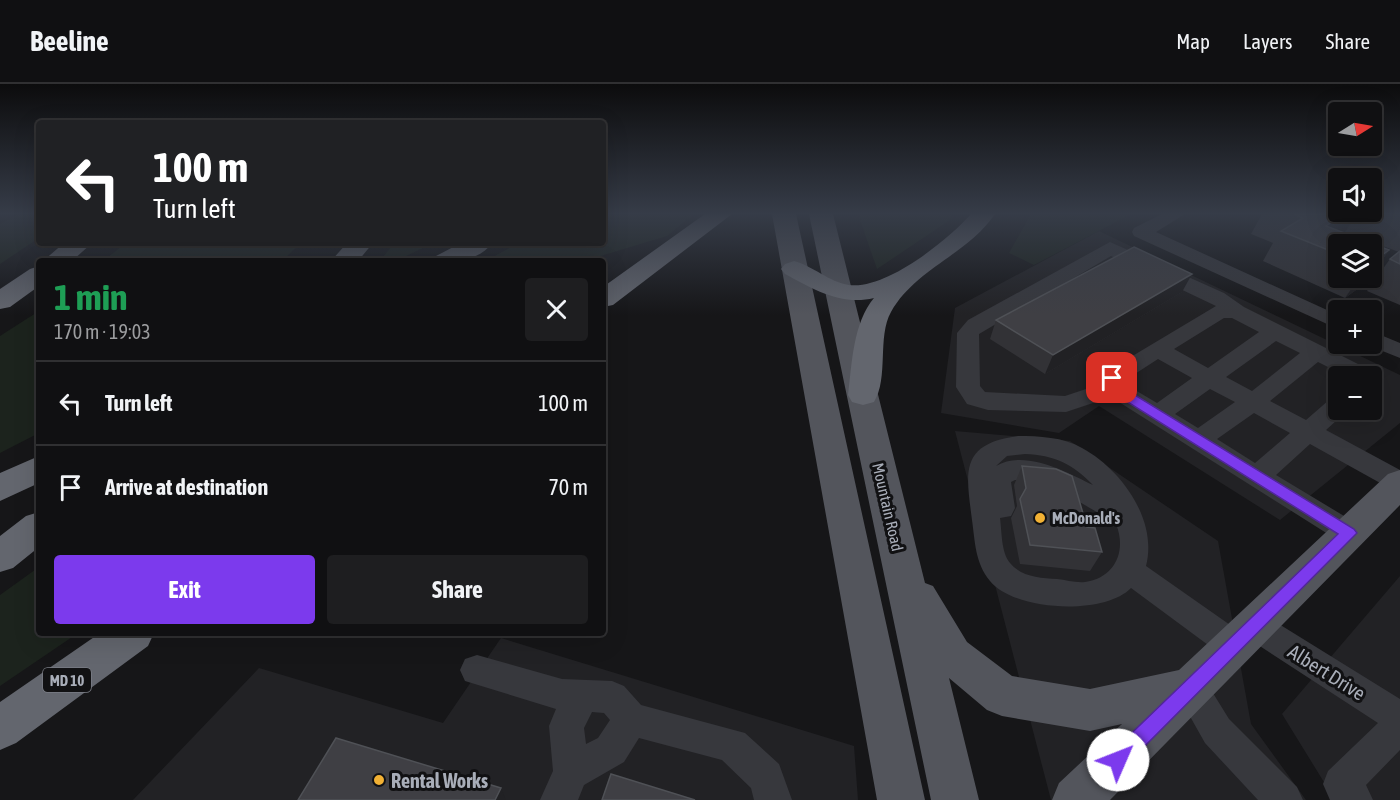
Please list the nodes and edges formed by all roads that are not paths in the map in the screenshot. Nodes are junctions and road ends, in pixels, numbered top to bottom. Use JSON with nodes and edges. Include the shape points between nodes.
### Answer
{"nodes":[{"id":1,"x":74,"y":247,"type":"edge"},
{"id":2,"x":471,"y":247,"type":"edge"},
{"id":3,"x":674,"y":247,"type":"edge"},
{"id":4,"x":790,"y":247,"type":"edge"},
{"id":5,"x":829,"y":247,"type":"edge"},
{"id":6,"x":947,"y":247,"type":"edge"},
{"id":7,"x":1175,"y":247,"type":"edge"},
{"id":8,"x":60,"y":258,"type":"edge"},
{"id":9,"x":451,"y":258,"type":"edge"},
{"id":10,"x":794,"y":269,"type":"junction"},
{"id":11,"x":36,"y":276,"type":"edge"},
{"id":12,"x":905,"y":277,"type":"junction"},
{"id":13,"x":840,"y":290,"type":"junction"},
{"id":14,"x":606,"y":296,"type":"edge"},
{"id":15,"x":0,"y":301,"type":"edge"},
{"id":16,"x":1236,"y":312,"type":"junction"},
{"id":17,"x":1328,"y":317,"type":"edge"},
{"id":18,"x":1275,"y":331,"type":"junction"},
{"id":19,"x":1382,"y":343,"type":"edge"},
{"id":20,"x":1158,"y":350,"type":"junction"},
{"id":21,"x":1400,"y":351,"type":"edge"},
{"id":22,"x":1316,"y":352,"type":"junction"},
{"id":23,"x":1344,"y":366,"type":"edge"},
{"id":24,"x":1209,"y":378,"type":"junction"},
{"id":25,"x":1114,"y":388,"type":"junction"},
{"id":26,"x":863,"y":395,"type":"junction"},
{"id":27,"x":1253,"y":402,"type":"junction"},
{"id":28,"x":1157,"y":415,"type":"junction"},
{"id":29,"x":1328,"y":415,"type":"edge"},
{"id":30,"x":1308,"y":432,"type":"junction"},
{"id":31,"x":1198,"y":440,"type":"junction"},
{"id":32,"x":36,"y":470,"type":"edge"},
{"id":33,"x":1256,"y":477,"type":"junction"},
{"id":34,"x":1400,"y":482,"type":"edge"},
{"id":35,"x":0,"y":488,"type":"edge"},
{"id":36,"x":36,"y":528,"type":"edge"},
{"id":37,"x":1349,"y":533,"type":"junction"},
{"id":38,"x":0,"y":556,"type":"edge"},
{"id":39,"x":902,"y":567,"type":"junction"},
{"id":40,"x":1130,"y":571,"type":"junction"},
{"id":41,"x":129,"y":636,"type":"edge"},
{"id":42,"x":1244,"y":636,"type":"junction"},
{"id":43,"x":477,"y":670,"type":"dead end"},
{"id":44,"x":1191,"y":688,"type":"junction"},
{"id":45,"x":582,"y":696,"type":"junction"},
{"id":46,"x":1400,"y":717,"type":"edge"},
{"id":47,"x":631,"y":719,"type":"junction"},
{"id":48,"x":1400,"y":726,"type":"edge"},
{"id":49,"x":0,"y":728,"type":"edge"},
{"id":50,"x":1113,"y":780,"type":"edge"},
{"id":51,"x":565,"y":786,"type":"edge"},
{"id":52,"x":773,"y":800,"type":"edge"},
{"id":53,"x":901,"y":800,"type":"edge"},
{"id":54,"x":955,"y":800,"type":"edge"},
{"id":55,"x":1076,"y":800,"type":"edge"},
{"id":56,"x":1284,"y":800,"type":"edge"},
{"id":57,"x":1354,"y":800,"type":"edge"}],
"edges":[{"from":1,"to":8,"type":"highway"},
{"from":2,"to":9,"type":"highway"},
{"from":3,"to":14,"type":"highway"},
{"from":4,"to":10,"type":"main road"},
{"from":5,"to":13,"type":"main road","name":"Mountain Road"},
{"from":6,"to":12,"type":"highway"},
{"from":7,"to":17,"type":"street"},
{"from":10,"to":13,"type":"highway"},
{"from":10,"to":53,"type":"main road"},
{"from":11,"to":15,"type":"highway"},
{"from":12,"to":13,"type":"highway","via":[[869,292]]},
{"from":12,"to":26,"type":"highway","via":[[877,312]]},
{"from":13,"to":26,"type":"main road","name":"Mountain Road"},
{"from":16,"to":18,"type":"street"},
{"from":16,"to":20,"type":"street","via":[[1219,312]]},
{"from":16,"to":25,"type":"street","via":[[1217,297],[1110,248],[968,333],[968,387],[976,398],[1059,405]]},
{"from":18,"to":22,"type":"street"},
{"from":18,"to":24,"type":"street"},
{"from":19,"to":21,"type":"street"},
{"from":20,"to":24,"type":"street"},
{"from":20,"to":25,"type":"street","via":[[1112,378]]},
{"from":22,"to":23,"type":"street"},
{"from":22,"to":27,"type":"street"},
{"from":24,"to":27,"type":"street"},
{"from":24,"to":28,"type":"street"},
{"from":25,"to":28,"type":"street"},
{"from":26,"to":39,"type":"main road","name":"Mountain Road"},
{"from":27,"to":30,"type":"street"},
{"from":27,"to":31,"type":"street"},
{"from":28,"to":31,"type":"street"},
{"from":29,"to":30,"type":"street"},
{"from":30,"to":33,"type":"street"},
{"from":30,"to":34,"type":"street"},
{"from":31,"to":33,"type":"street"},
{"from":32,"to":35,"type":"highway"},
{"from":33,"to":37,"type":"street"},
{"from":34,"to":37,"type":"main road"},
{"from":36,"to":38,"type":"highway"},
{"from":37,"to":42,"type":"main road"},
{"from":39,"to":44,"type":"main road","via":[[952,656],[1002,695],[1090,710]]},
{"from":39,"to":54,"type":"main road","name":"Mountain Road"},
{"from":40,"to":40,"type":"street","via":[[1137,546],[1134,530],[1111,486],[1096,470],[1071,454],[1045,446],[998,448],[985,460],[980,487],[996,564],[1017,585],[1087,595],[1114,586]]},
{"from":40,"to":42,"type":"street","name":"Albert Drive"},
{"from":41,"to":49,"type":"highway","number":"MD 10"},
{"from":42,"to":44,"type":"main road"},
{"from":42,"to":46,"type":"street","name":"Albert Drive"},
{"from":43,"to":45,"type":"street"},
{"from":44,"to":50,"type":"main road"},
{"from":44,"to":56,"type":"street","via":[[1217,731]]},
{"from":45,"to":47,"type":"street","via":[[612,697]]},
{"from":45,"to":51,"type":"street","via":[[567,726]]},
{"from":47,"to":51,"type":"street","via":[[611,750]]},
{"from":47,"to":52,"type":"street","via":[[732,745],[766,777]]},
{"from":48,"to":57,"type":"street","via":[[1341,784]]},
{"from":50,"to":55,"type":"main road"}]}
